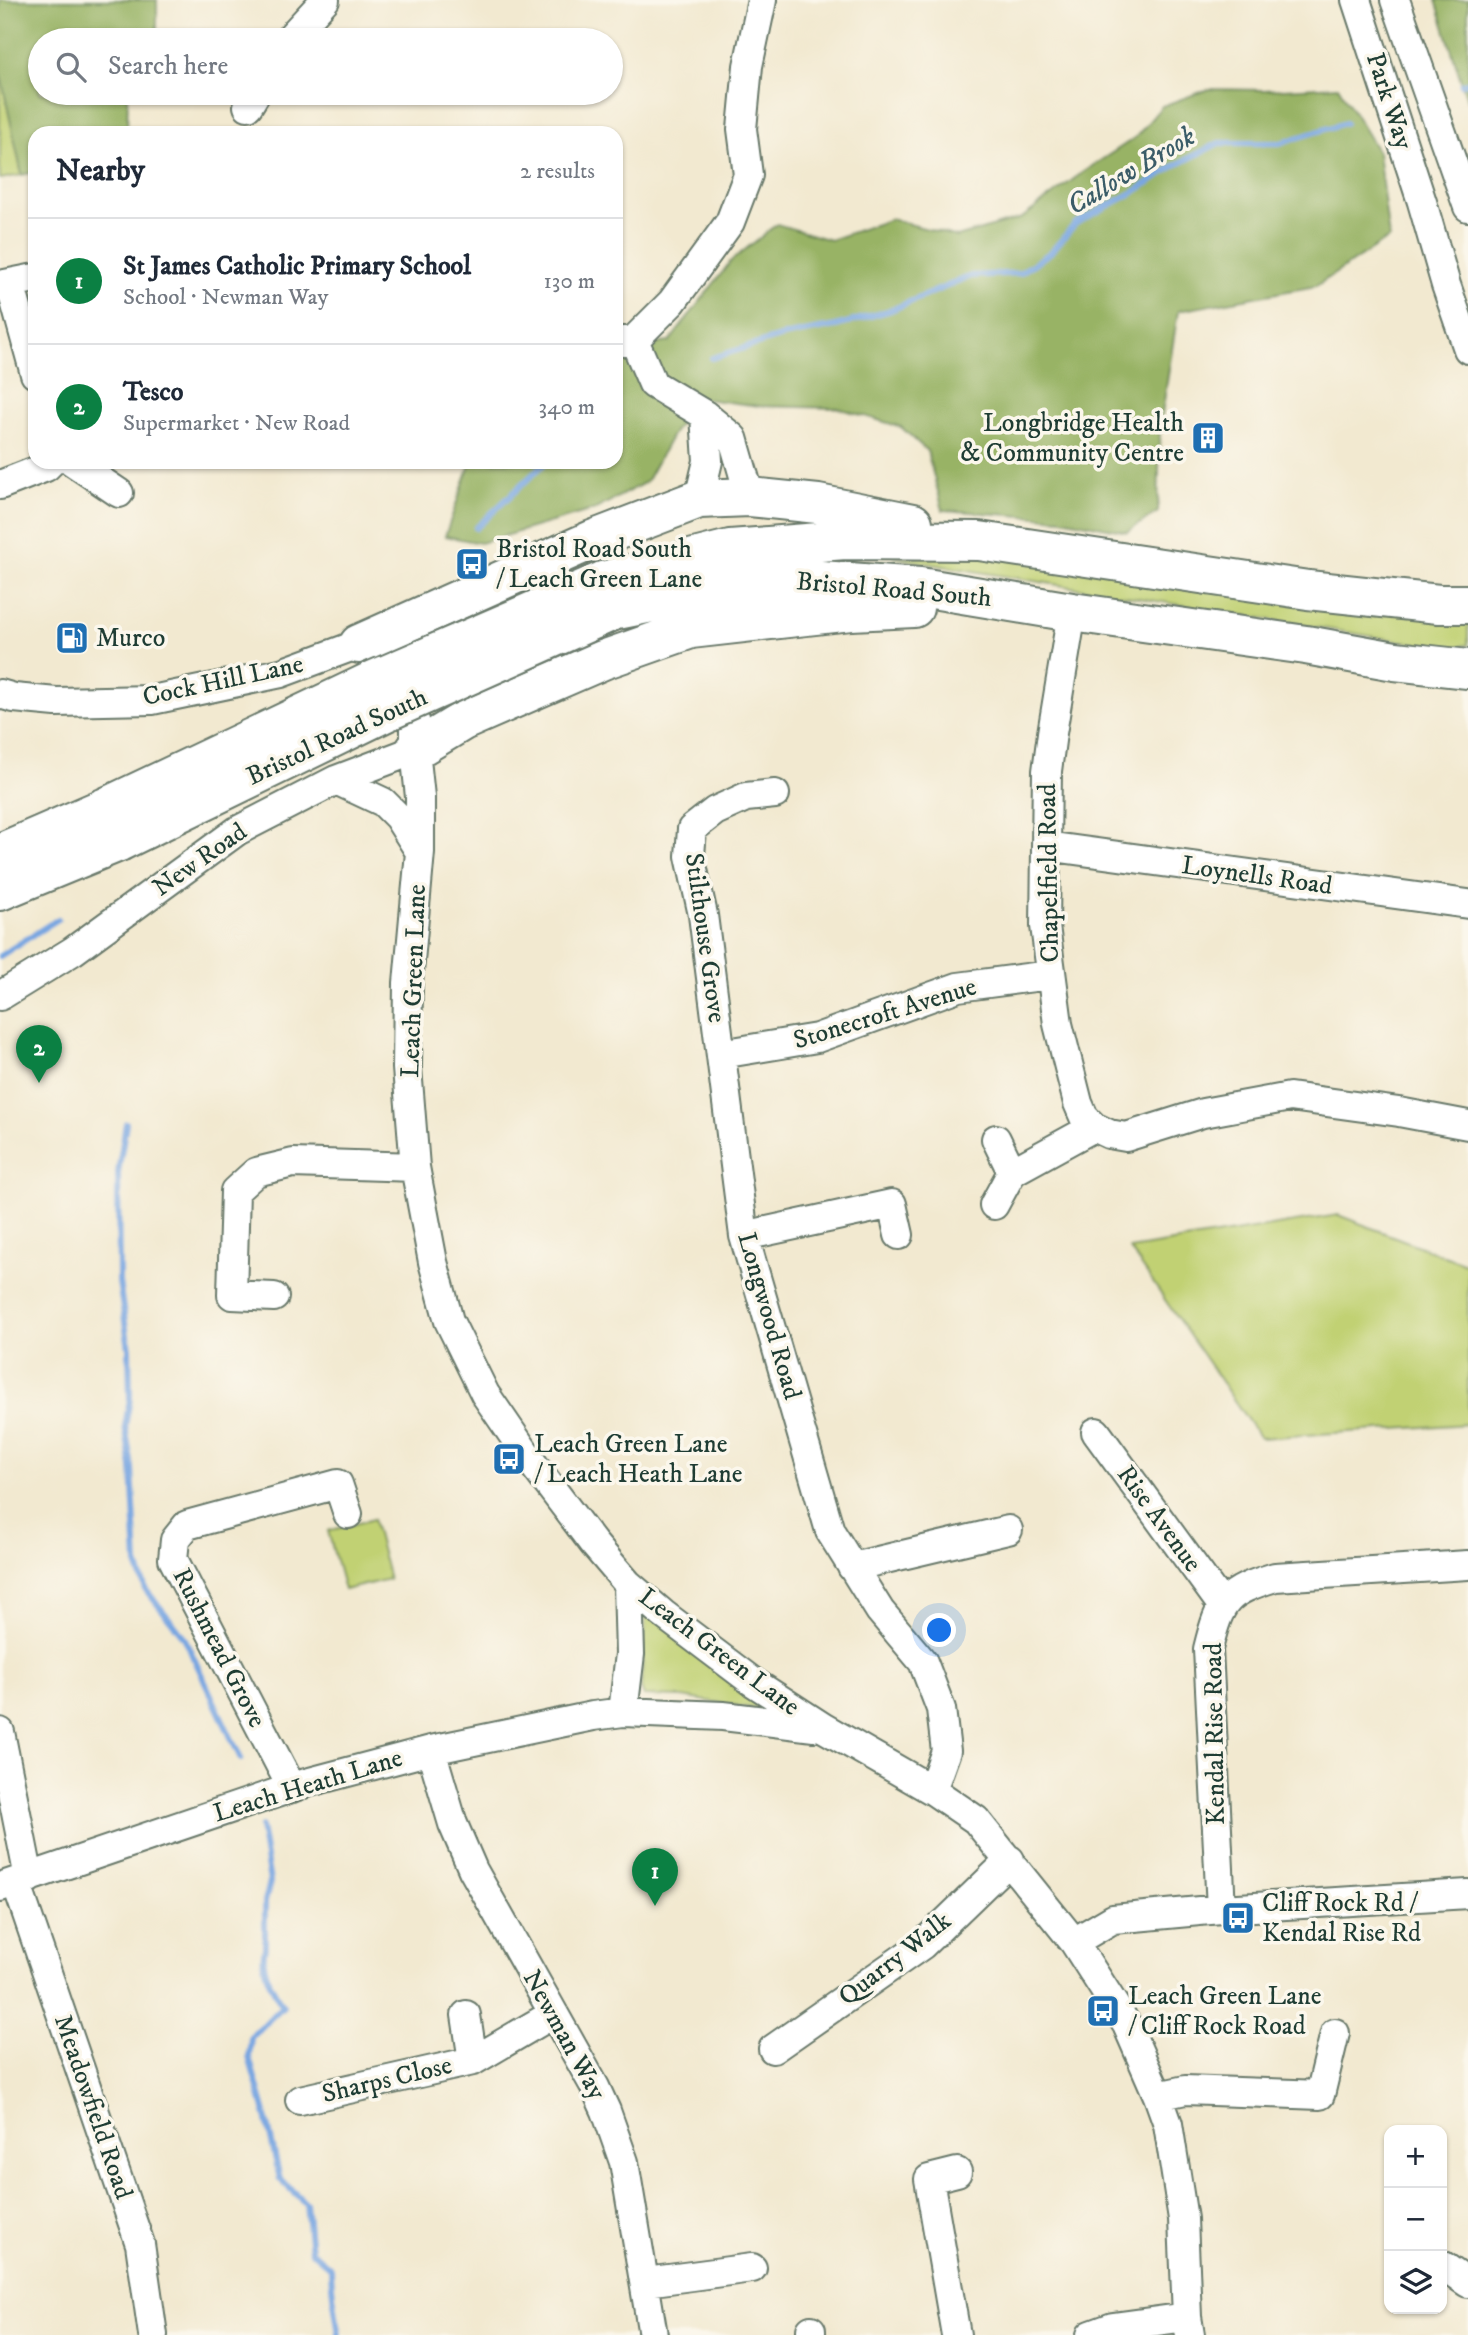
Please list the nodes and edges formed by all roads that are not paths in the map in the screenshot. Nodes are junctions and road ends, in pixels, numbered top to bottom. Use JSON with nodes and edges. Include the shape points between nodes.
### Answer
{"nodes":[{"id":1,"x":325,"y":0,"type":"edge"},
{"id":2,"x":762,"y":0,"type":"edge"},
{"id":3,"x":1356,"y":0,"type":"edge"},
{"id":4,"x":1395,"y":0,"type":"edge"},
{"id":5,"x":299,"y":28,"type":"edge"},
{"id":6,"x":1452,"y":199,"type":"edge"},
{"id":7,"x":15,"y":282,"type":"edge"},
{"id":8,"x":1468,"y":297,"type":"edge"},
{"id":9,"x":625,"y":341,"type":"edge"},
{"id":10,"x":28,"y":342,"type":"edge"},
{"id":11,"x":1468,"y":349,"type":"edge"},
{"id":12,"x":705,"y":415,"type":"junction"},
{"id":13,"x":42,"y":469,"type":"edge"},
{"id":14,"x":83,"y":469,"type":"edge"},
{"id":15,"x":0,"y":485,"type":"edge"},
{"id":16,"x":119,"y":493,"type":"dead end"},
{"id":17,"x":750,"y":497,"type":"junction"},
{"id":18,"x":699,"y":499,"type":"junction"},
{"id":19,"x":979,"y":541,"type":"junction"},
{"id":20,"x":608,"y":596,"type":"junction"},
{"id":21,"x":1028,"y":603,"type":"junction"},
{"id":22,"x":1468,"y":604,"type":"edge"},
{"id":23,"x":1072,"y":612,"type":"junction"},
{"id":24,"x":359,"y":644,"type":"junction"},
{"id":25,"x":1468,"y":669,"type":"edge"},
{"id":26,"x":0,"y":694,"type":"edge"},
{"id":27,"x":415,"y":750,"type":"junction"},
{"id":28,"x":336,"y":780,"type":"junction"},
{"id":29,"x":775,"y":794,"type":"dead end"},
{"id":30,"x":1046,"y":846,"type":"junction"},
{"id":31,"x":420,"y":852,"type":"junction"},
{"id":32,"x":0,"y":853,"type":"edge"},
{"id":33,"x":0,"y":891,"type":"edge"},
{"id":34,"x":1468,"y":904,"type":"edge"},
{"id":35,"x":1050,"y":975,"type":"junction"},
{"id":36,"x":0,"y":996,"type":"edge"},
{"id":37,"x":721,"y":1054,"type":"junction"},
{"id":38,"x":1468,"y":1125,"type":"edge"},
{"id":39,"x":1094,"y":1127,"type":"junction"},
{"id":40,"x":996,"y":1139,"type":"dead end"},
{"id":41,"x":415,"y":1167,"type":"junction"},
{"id":42,"x":1012,"y":1172,"type":"junction"},
{"id":43,"x":994,"y":1205,"type":"dead end"},
{"id":44,"x":899,"y":1236,"type":"dead end"},
{"id":45,"x":744,"y":1237,"type":"junction"},
{"id":46,"x":274,"y":1297,"type":"dead end"},
{"id":47,"x":1096,"y":1432,"type":"dead end"},
{"id":48,"x":348,"y":1514,"type":"dead end"},
{"id":49,"x":1008,"y":1530,"type":"dead end"},
{"id":50,"x":1468,"y":1565,"type":"edge"},
{"id":51,"x":852,"y":1567,"type":"junction"},
{"id":52,"x":628,"y":1584,"type":"junction"},
{"id":53,"x":1222,"y":1605,"type":"junction"},
{"id":54,"x":623,"y":1713,"type":"junction"},
{"id":55,"x":824,"y":1728,"type":"junction"},
{"id":56,"x":0,"y":1732,"type":"edge"},
{"id":57,"x":431,"y":1750,"type":"junction"},
{"id":58,"x":292,"y":1788,"type":"junction"},
{"id":59,"x":932,"y":1790,"type":"junction"},
{"id":60,"x":1010,"y":1860,"type":"junction"},
{"id":61,"x":15,"y":1882,"type":"edge"},
{"id":62,"x":1468,"y":1894,"type":"edge"},
{"id":63,"x":1221,"y":1909,"type":"junction"},
{"id":64,"x":1074,"y":1942,"type":"junction"},
{"id":65,"x":552,"y":2014,"type":"junction"},
{"id":66,"x":466,"y":2015,"type":"dead end"},
{"id":67,"x":1335,"y":2033,"type":"dead end"},
{"id":68,"x":772,"y":2049,"type":"dead end"},
{"id":69,"x":473,"y":2061,"type":"junction"},
{"id":70,"x":1158,"y":2096,"type":"junction"},
{"id":71,"x":300,"y":2100,"type":"dead end"},
{"id":72,"x":957,"y":2172,"type":"dead end"},
{"id":73,"x":752,"y":2268,"type":"dead end"},
{"id":74,"x":1447,"y":2269,"type":"edge"},
{"id":75,"x":646,"y":2283,"type":"junction"},
{"id":76,"x":1468,"y":2283,"type":"edge"},
{"id":77,"x":1189,"y":2326,"type":"edge"},
{"id":78,"x":153,"y":2335,"type":"edge"},
{"id":79,"x":653,"y":2335,"type":"edge"},
{"id":80,"x":956,"y":2335,"type":"edge"},
{"id":81,"x":1091,"y":2335,"type":"edge"}],
"edges":[{"from":1,"to":5,"type":"street"},
{"from":2,"to":9,"type":"street","via":[[748,66],[742,129],[748,176],[730,222],[672,302]]},
{"from":3,"to":6,"type":"street","name":"Park Way"},
{"from":4,"to":6,"type":"street","name":"Park Way","via":[[1432,108]]},
{"from":6,"to":8,"type":"street","name":"Park Way"},
{"from":6,"to":11,"type":"street","name":"Park Way","via":[[1446,285]]},
{"from":7,"to":10,"type":"street"},
{"from":9,"to":12,"type":"street","via":[[653,384]]},
{"from":12,"to":17,"type":"street","via":[[733,438]]},
{"from":12,"to":18,"type":"street","via":[[708,461]]},
{"from":13,"to":15,"type":"street"},
{"from":14,"to":16,"type":"street"},
{"from":17,"to":18,"type":"highway"},
{"from":17,"to":19,"type":"highway","via":[[818,504]]},
{"from":18,"to":24,"type":"highway","via":[[579,546]]},
{"from":19,"to":20,"type":"highway","name":"Bristol Road South","via":[[845,540],[730,549]]},
{"from":19,"to":22,"type":"highway","name":"Bristol Road South","via":[[1308,590]]},
{"from":20,"to":21,"type":"highway","name":"Bristol Road South","via":[[806,579],[920,587]]},
{"from":20,"to":32,"type":"highway","name":"Bristol Road South","bridge":true,"via":[[374,680]]},
{"from":20,"to":33,"type":"highway","name":"Bristol Road South","bridge":true,"via":[[384,713],[119,842]]},
{"from":21,"to":23,"type":"highway","name":"Bristol Road South"},
{"from":21,"to":27,"type":"highway","via":[[851,611],[691,629],[603,660],[463,721]]},
{"from":23,"to":25,"type":"highway","name":"Bristol Road South"},
{"from":23,"to":30,"type":"street","name":"Chapelfield Road","via":[[1049,758]]},
{"from":24,"to":26,"type":"street","name":"Cock Hill Lane","via":[[281,673],[152,700],[56,702]]},
{"from":24,"to":27,"type":"street","via":[[359,664],[393,734]]},
{"from":27,"to":28,"type":"street","name":"New Road"},
{"from":27,"to":31,"type":"street","name":"Leach Green Lane"},
{"from":28,"to":31,"type":"street","via":[[383,802]]},
{"from":28,"to":36,"type":"street","name":"New Road","via":[[237,831],[73,951]]},
{"from":29,"to":37,"type":"street","name":"Stilthouse Grove","via":[[746,797],[715,811],[692,829],[690,856],[704,915]]},
{"from":30,"to":34,"type":"street","name":"Loynells Road"},
{"from":30,"to":35,"type":"street","name":"Chapelfield Road"},
{"from":31,"to":41,"type":"street","name":"Leach Green Lane","via":[[408,984],[407,1068]]},
{"from":35,"to":37,"type":"street","name":"Stonecroft Avenue","via":[[958,987],[817,1038]]},
{"from":35,"to":39,"type":"street","name":"Chapelfield Road","via":[[1079,1103]]},
{"from":37,"to":45,"type":"street","name":"Longwood Road"},
{"from":38,"to":39,"type":"street","via":[[1290,1097],[1203,1114],[1126,1136]]},
{"from":39,"to":42,"type":"street"},
{"from":40,"to":42,"type":"street"},
{"from":41,"to":46,"type":"street","via":[[293,1163],[256,1172],[235,1191],[232,1295]]},
{"from":41,"to":52,"type":"street","name":"Leach Green Lane","via":[[449,1321],[485,1394],[555,1494]]},
{"from":42,"to":43,"type":"street"},
{"from":44,"to":45,"type":"street","via":[[892,1204]]},
{"from":45,"to":51,"type":"street","name":"Longwood Road","via":[[831,1531]]},
{"from":47,"to":53,"type":"street","name":"Rise Avenue"},
{"from":48,"to":58,"type":"street","name":"Rushmead Grove","via":[[338,1483],[187,1525],[175,1540],[173,1559]]},
{"from":49,"to":51,"type":"street"},
{"from":50,"to":53,"type":"street","name":"Kendal Rise Road","via":[[1275,1577],[1247,1585]]},
{"from":51,"to":59,"type":"street","name":"Longwood Road","via":[[880,1611],[923,1662],[941,1709],[946,1751]]},
{"from":52,"to":54,"type":"street","via":[[630,1654]]},
{"from":52,"to":55,"type":"street","name":"Leach Green Lane","via":[[753,1682]]},
{"from":53,"to":63,"type":"street","name":"Kendal Rise Road","via":[[1208,1649]]},
{"from":54,"to":55,"type":"street","name":"Leach Heath Lane","via":[[723,1716]]},
{"from":54,"to":57,"type":"street","name":"Leach Heath Lane"},
{"from":55,"to":59,"type":"street","name":"Leach Green Lane"},
{"from":56,"to":61,"type":"street","name":"Meadowfield Road"},
{"from":57,"to":58,"type":"street","name":"Leach Heath Lane"},
{"from":57,"to":65,"type":"street","name":"Newman Way","via":[[472,1870]]},
{"from":58,"to":61,"type":"street","name":"Leach Heath Lane"},
{"from":59,"to":60,"type":"street","name":"Leach Green Lane","via":[[976,1820]]},
{"from":60,"to":64,"type":"street","name":"Leach Green Lane"},
{"from":60,"to":68,"type":"street","name":"Quarry Walk","via":[[922,1945]]},
{"from":61,"to":78,"type":"street","name":"Meadowfield Road","via":[[140,2244]]},
{"from":62,"to":63,"type":"street"},
{"from":63,"to":64,"type":"street","via":[[1113,1919]]},
{"from":64,"to":70,"type":"street","name":"Leach Green Lane","via":[[1127,2025]]},
{"from":65,"to":69,"type":"street","name":"Sharps Close"},
{"from":65,"to":75,"type":"street","name":"Newman Way","via":[[595,2087],[624,2162]]},
{"from":66,"to":69,"type":"street","name":"Sharps Close"},
{"from":67,"to":70,"type":"street","via":[[1320,2095],[1185,2090]]},
{"from":69,"to":71,"type":"street","name":"Sharps Close"},
{"from":70,"to":77,"type":"street","name":"Leach Green Lane","via":[[1168,2124],[1183,2218]]},
{"from":72,"to":80,"type":"street","via":[[929,2179]]},
{"from":73,"to":75,"type":"street"},
{"from":74,"to":76,"type":"street"},
{"from":75,"to":79,"type":"street","name":"Newman Way"},
{"from":77,"to":81,"type":"street","via":[[1113,2327]]}]}
